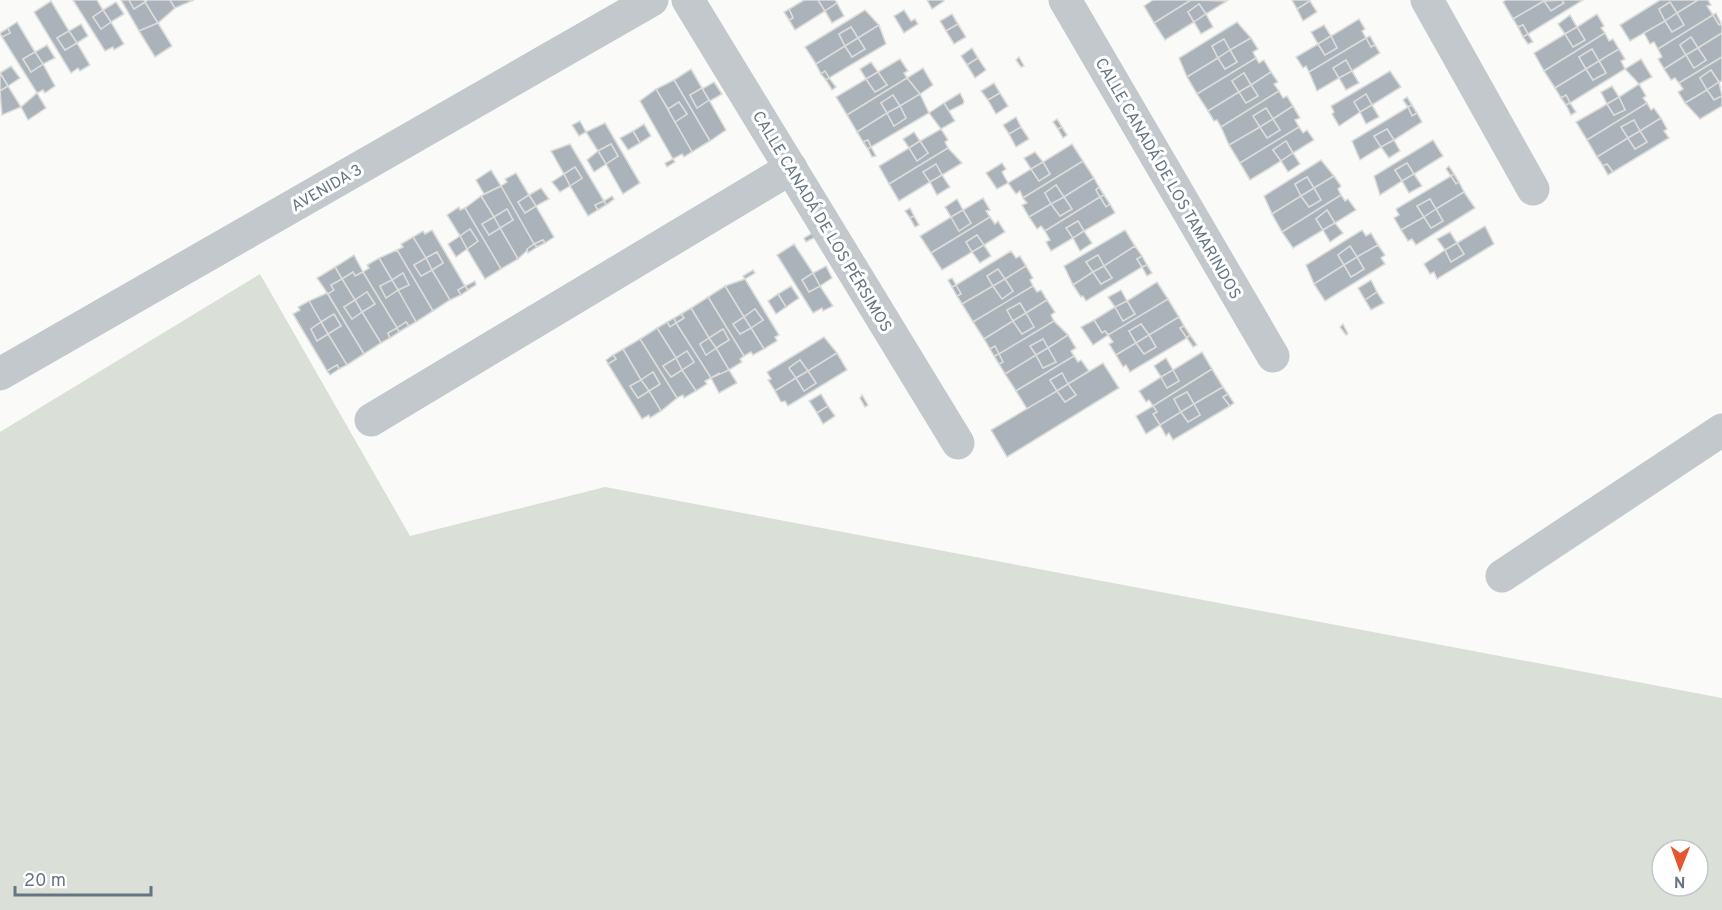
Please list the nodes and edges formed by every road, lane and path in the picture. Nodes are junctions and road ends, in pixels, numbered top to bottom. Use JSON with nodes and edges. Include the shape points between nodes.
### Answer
{"nodes":[{"id":1,"x":652,"y":0,"type":"edge"},
{"id":2,"x":688,"y":0,"type":"edge"},
{"id":3,"x":1065,"y":0,"type":"edge"},
{"id":4,"x":1426,"y":0,"type":"edge"},
{"id":5,"x":791,"y":168,"type":"junction"},
{"id":6,"x":1533,"y":189,"type":"dead end"},
{"id":7,"x":1273,"y":356,"type":"dead end"},
{"id":8,"x":0,"y":374,"type":"edge"},
{"id":9,"x":371,"y":420,"type":"dead end"},
{"id":10,"x":1722,"y":430,"type":"edge"},
{"id":11,"x":958,"y":443,"type":"dead end"},
{"id":12,"x":1502,"y":576,"type":"dead end"}],
"edges":[{"from":1,"to":8,"type":"street","name":"AVENIDA 3"},
{"from":2,"to":5,"type":"street","name":"CALLE CANADÁ DE LOS PÉRSIMOS"},
{"from":3,"to":7,"type":"street","name":"CALLE CANADÁ DE LOS TAMARINDOS"},
{"from":4,"to":6,"type":"street"},
{"from":5,"to":9,"type":"street"},
{"from":5,"to":11,"type":"street","name":"CALLE CANADÁ DE LOS PÉRSIMOS"},
{"from":10,"to":12,"type":"street"}]}
